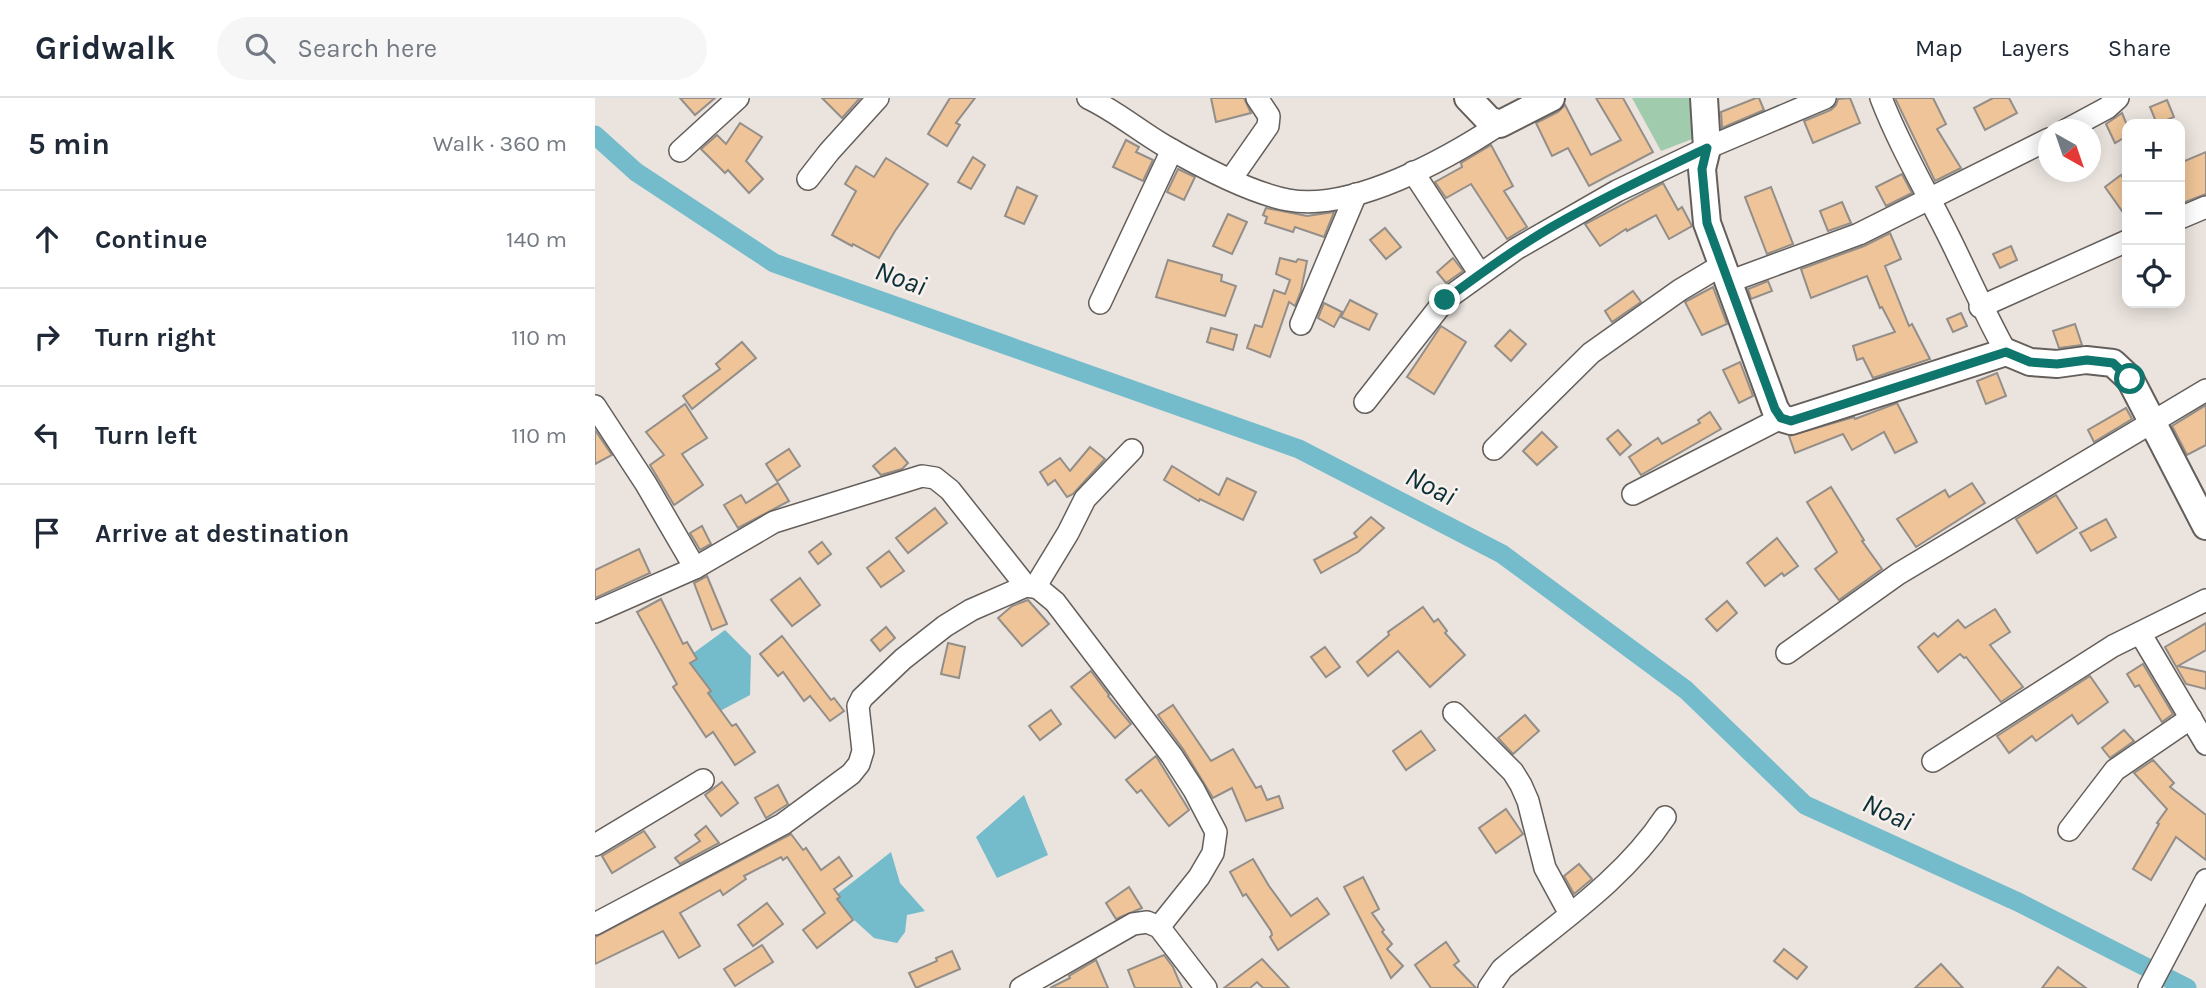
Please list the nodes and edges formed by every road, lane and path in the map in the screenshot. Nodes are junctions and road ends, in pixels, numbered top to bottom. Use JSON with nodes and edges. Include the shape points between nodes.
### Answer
{"nodes":[{"id":1,"x":738,"y":98,"type":"edge"},
{"id":2,"x":878,"y":98,"type":"edge"},
{"id":3,"x":1088,"y":98,"type":"edge"},
{"id":4,"x":1257,"y":98,"type":"edge"},
{"id":5,"x":1468,"y":98,"type":"edge"},
{"id":6,"x":1551,"y":98,"type":"edge"},
{"id":7,"x":1704,"y":98,"type":"edge"},
{"id":8,"x":1825,"y":98,"type":"edge"},
{"id":9,"x":1881,"y":98,"type":"edge"},
{"id":10,"x":2118,"y":98,"type":"edge"},
{"id":11,"x":1120,"y":105,"type":"edge"},
{"id":12,"x":2086,"y":119,"type":"edge"},
{"id":13,"x":1500,"y":124,"type":"junction"},
{"id":14,"x":2038,"y":145,"type":"edge"},
{"id":15,"x":1707,"y":148,"type":"junction"},
{"id":16,"x":1172,"y":150,"type":"junction"},
{"id":17,"x":680,"y":151,"type":"dead end"},
{"id":18,"x":1413,"y":172,"type":"junction"},
{"id":19,"x":808,"y":179,"type":"dead end"},
{"id":20,"x":1231,"y":179,"type":"junction"},
{"id":21,"x":1356,"y":194,"type":"junction"},
{"id":22,"x":1930,"y":200,"type":"junction"},
{"id":23,"x":2206,"y":207,"type":"edge"},
{"id":24,"x":2185,"y":216,"type":"edge"},
{"id":25,"x":2122,"y":243,"type":"edge"},
{"id":26,"x":1480,"y":274,"type":"junction"},
{"id":27,"x":1725,"y":274,"type":"junction"},
{"id":28,"x":1100,"y":303,"type":"dead end"},
{"id":29,"x":1980,"y":307,"type":"junction"},
{"id":30,"x":1301,"y":324,"type":"dead end"},
{"id":31,"x":2006,"y":352,"type":"junction"},
{"id":32,"x":2206,"y":390,"type":"edge"},
{"id":33,"x":1365,"y":402,"type":"dead end"},
{"id":34,"x":1781,"y":418,"type":"junction"},
{"id":35,"x":599,"y":420,"type":"edge"},
{"id":36,"x":2153,"y":421,"type":"junction"},
{"id":37,"x":1494,"y":449,"type":"dead end"},
{"id":38,"x":1132,"y":450,"type":"dead end"},
{"id":39,"x":1633,"y":494,"type":"dead end"},
{"id":40,"x":2206,"y":526,"type":"edge"},
{"id":41,"x":695,"y":568,"type":"junction"},
{"id":42,"x":1032,"y":587,"type":"junction"},
{"id":43,"x":2206,"y":600,"type":"edge"},
{"id":44,"x":595,"y":612,"type":"edge"},
{"id":45,"x":2140,"y":633,"type":"junction"},
{"id":46,"x":1787,"y":653,"type":"dead end"},
{"id":47,"x":1454,"y":713,"type":"dead end"},
{"id":48,"x":2191,"y":718,"type":"junction"},
{"id":49,"x":2206,"y":744,"type":"edge"},
{"id":50,"x":1933,"y":761,"type":"dead end"},
{"id":51,"x":702,"y":780,"type":"dead end"},
{"id":52,"x":1665,"y":817,"type":"dead end"},
{"id":53,"x":2069,"y":830,"type":"dead end"},
{"id":54,"x":595,"y":845,"type":"edge"},
{"id":55,"x":2206,"y":880,"type":"edge"},
{"id":56,"x":1570,"y":914,"type":"junction"},
{"id":57,"x":595,"y":924,"type":"edge"},
{"id":58,"x":1159,"y":927,"type":"junction"},
{"id":59,"x":1021,"y":988,"type":"edge"},
{"id":60,"x":1206,"y":988,"type":"edge"},
{"id":61,"x":1489,"y":988,"type":"edge"},
{"id":62,"x":2149,"y":988,"type":"edge"}],
"edges":[{"from":1,"to":17,"type":"street"},
{"from":2,"to":19,"type":"street"},
{"from":3,"to":11,"type":"street"},
{"from":4,"to":20,"type":"street","via":[[1269,116],[1268,126]]},
{"from":5,"to":13,"type":"street","via":[[1489,120]]},
{"from":6,"to":13,"type":"street"},
{"from":7,"to":15,"type":"street"},
{"from":8,"to":15,"type":"street"},
{"from":9,"to":22,"type":"street"},
{"from":10,"to":12,"type":"street"},
{"from":11,"to":16,"type":"street"},
{"from":13,"to":18,"type":"street","via":[[1462,149]]},
{"from":14,"to":22,"type":"street"},
{"from":15,"to":26,"type":"street","via":[[1556,224]]},
{"from":15,"to":27,"type":"street","via":[[1702,169],[1707,223]]},
{"from":16,"to":20,"type":"street"},
{"from":16,"to":28,"type":"street"},
{"from":18,"to":21,"type":"street"},
{"from":18,"to":26,"type":"street"},
{"from":20,"to":21,"type":"street","via":[[1289,200],[1335,200]]},
{"from":21,"to":30,"type":"street"},
{"from":22,"to":27,"type":"street","via":[[1859,234]]},
{"from":22,"to":29,"type":"street"},
{"from":23,"to":24,"type":"street"},
{"from":25,"to":29,"type":"street"},
{"from":26,"to":33,"type":"street","via":[[1445,300]]},
{"from":27,"to":34,"type":"street"},
{"from":27,"to":37,"type":"street","via":[[1680,290],[1591,353]]},
{"from":29,"to":31,"type":"street"},
{"from":31,"to":34,"type":"street","via":[[1791,421]]},
{"from":31,"to":36,"type":"street","via":[[2030,362],[2113,363],[2130,379]]},
{"from":32,"to":36,"type":"street"},
{"from":34,"to":39,"type":"street"},
{"from":35,"to":41,"type":"street","via":[[646,485]]},
{"from":36,"to":40,"type":"street"},
{"from":36,"to":46,"type":"street","via":[[1898,574]]},
{"from":38,"to":42,"type":"street","via":[[1085,499]]},
{"from":41,"to":42,"type":"street","via":[[774,522],[922,476],[935,478],[950,490]]},
{"from":41,"to":44,"type":"street"},
{"from":42,"to":57,"type":"street","via":[[971,610],[945,626],[862,698],[858,719],[863,751],[851,774],[783,824]]},
{"from":42,"to":58,"type":"street","via":[[1055,603],[1172,756],[1216,832],[1213,853],[1199,877]]},
{"from":43,"to":45,"type":"street"},
{"from":45,"to":48,"type":"street"},
{"from":45,"to":50,"type":"street"},
{"from":47,"to":56,"type":"street","via":[[1521,785],[1545,868]]},
{"from":48,"to":49,"type":"street"},
{"from":48,"to":53,"type":"street","via":[[2115,770]]},
{"from":51,"to":54,"type":"street"},
{"from":52,"to":56,"type":"street","via":[[1650,840],[1613,878]]},
{"from":55,"to":62,"type":"street"},
{"from":56,"to":61,"type":"street","via":[[1502,969]]},
{"from":58,"to":59,"type":"street","via":[[1147,922],[1133,924]]},
{"from":58,"to":60,"type":"street"}]}
